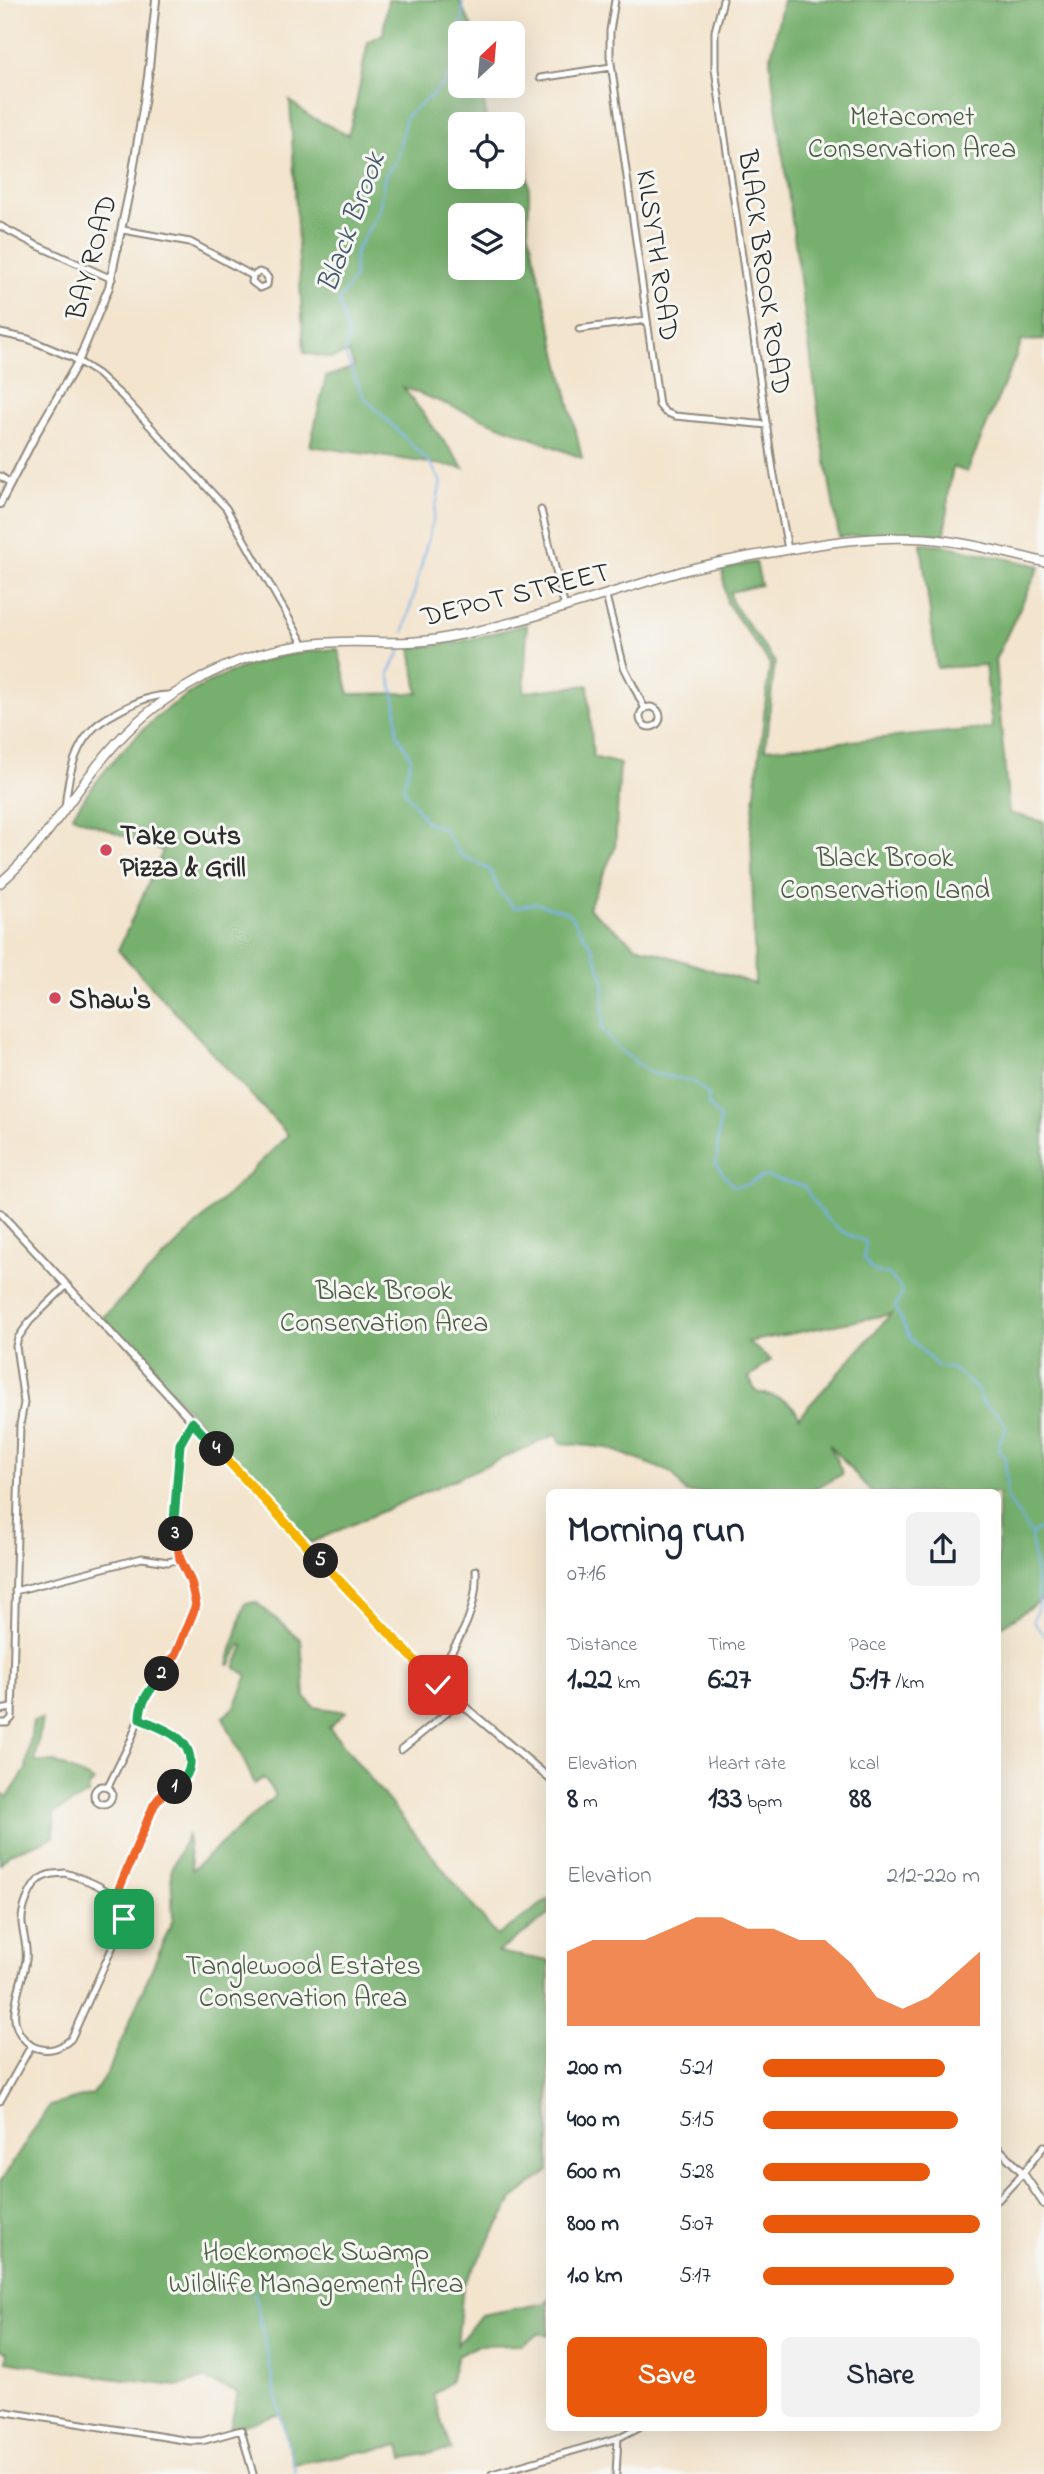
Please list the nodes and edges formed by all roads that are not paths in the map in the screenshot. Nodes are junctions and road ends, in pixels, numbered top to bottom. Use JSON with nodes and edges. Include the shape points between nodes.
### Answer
{"nodes":[{"id":1,"x":156,"y":0,"type":"edge"},
{"id":2,"x":615,"y":0,"type":"edge"},
{"id":3,"x":723,"y":0,"type":"edge"},
{"id":4,"x":611,"y":67,"type":"junction"},
{"id":5,"x":540,"y":78,"type":"dead end"},
{"id":6,"x":0,"y":226,"type":"edge"},
{"id":7,"x":122,"y":230,"type":"junction"},
{"id":8,"x":253,"y":276,"type":"dead end"},
{"id":9,"x":112,"y":279,"type":"junction"},
{"id":10,"x":647,"y":320,"type":"junction"},
{"id":11,"x":579,"y":329,"type":"dead end"},
{"id":12,"x":0,"y":334,"type":"edge"},
{"id":13,"x":78,"y":362,"type":"junction"},
{"id":14,"x":767,"y":425,"type":"junction"},
{"id":15,"x":0,"y":476,"type":"edge"},
{"id":16,"x":10,"y":483,"type":"junction"},
{"id":17,"x":0,"y":503,"type":"edge"},
{"id":18,"x":541,"y":510,"type":"dead end"},
{"id":19,"x":788,"y":550,"type":"junction"},
{"id":20,"x":1044,"y":562,"type":"edge"},
{"id":21,"x":606,"y":596,"type":"junction"},
{"id":22,"x":565,"y":608,"type":"junction"},
{"id":23,"x":304,"y":646,"type":"junction"},
{"id":24,"x":173,"y":695,"type":"junction"},
{"id":25,"x":644,"y":707,"type":"dead end"},
{"id":26,"x":64,"y":812,"type":"junction"},
{"id":27,"x":0,"y":883,"type":"edge"},
{"id":28,"x":0,"y":1213,"type":"edge"},
{"id":29,"x":66,"y":1286,"type":"junction"},
{"id":30,"x":192,"y":1422,"type":"junction"},
{"id":31,"x":180,"y":1559,"type":"junction"},
{"id":32,"x":476,"y":1570,"type":"dead end"},
{"id":33,"x":15,"y":1591,"type":"junction"},
{"id":34,"x":442,"y":1667,"type":"junction"},
{"id":35,"x":426,"y":1674,"type":"junction"},
{"id":36,"x":438,"y":1685,"type":"junction"},
{"id":37,"x":458,"y":1703,"type":"junction"},
{"id":38,"x":11,"y":1708,"type":"junction"},
{"id":39,"x":0,"y":1710,"type":"edge"},
{"id":40,"x":140,"y":1719,"type":"junction"},
{"id":41,"x":0,"y":1723,"type":"edge"},
{"id":42,"x":401,"y":1750,"type":"dead end"},
{"id":43,"x":546,"y":1776,"type":"edge"},
{"id":44,"x":107,"y":1787,"type":"dead end"},
{"id":45,"x":116,"y":1896,"type":"junction"},
{"id":46,"x":7,"y":2005,"type":"dead end"},
{"id":47,"x":8,"y":2025,"type":"dead end"},
{"id":48,"x":31,"y":2046,"type":"junction"},
{"id":49,"x":0,"y":2101,"type":"edge"},
{"id":50,"x":1044,"y":2147,"type":"edge"},
{"id":51,"x":1001,"y":2151,"type":"edge"},
{"id":52,"x":1023,"y":2173,"type":"junction"},
{"id":53,"x":1001,"y":2197,"type":"edge"},
{"id":54,"x":1044,"y":2204,"type":"edge"},
{"id":55,"x":0,"y":2411,"type":"edge"},
{"id":56,"x":631,"y":2431,"type":"edge"},
{"id":57,"x":618,"y":2438,"type":"junction"},
{"id":58,"x":253,"y":2474,"type":"edge"},
{"id":59,"x":492,"y":2474,"type":"edge"},
{"id":60,"x":616,"y":2474,"type":"edge"}],
"edges":[{"from":1,"to":7,"type":"main road","name":"BAY ROAD"},
{"from":2,"to":4,"type":"street","name":"KILSYTH ROAD"},
{"from":3,"to":14,"type":"street","name":"BLACK BROOK ROAD","via":[[715,32],[715,69]]},
{"from":4,"to":5,"type":"street"},
{"from":4,"to":10,"type":"street","name":"KILSYTH ROAD"},
{"from":6,"to":9,"type":"street"},
{"from":7,"to":8,"type":"street","via":[[190,242]]},
{"from":7,"to":9,"type":"main road","name":"BAY ROAD"},
{"from":9,"to":13,"type":"main road","name":"BAY ROAD"},
{"from":10,"to":11,"type":"street"},
{"from":10,"to":14,"type":"street","name":"KILSYTH ROAD","via":[[663,410],[675,416]]},
{"from":12,"to":13,"type":"street","via":[[28,339]]},
{"from":13,"to":16,"type":"main road","name":"BAY ROAD"},
{"from":13,"to":23,"type":"street","via":[[116,390],[223,504]]},
{"from":14,"to":19,"type":"street","name":"BLACK BROOK ROAD"},
{"from":15,"to":16,"type":"street"},
{"from":16,"to":17,"type":"main road","name":"BAY ROAD"},
{"from":18,"to":22,"type":"street"},
{"from":19,"to":20,"type":"highway","name":"DEPOT STREET","via":[[850,540],[921,538]]},
{"from":19,"to":21,"type":"highway","name":"DEPOT STREET","via":[[683,571]]},
{"from":21,"to":22,"type":"highway","name":"DEPOT STREET"},
{"from":21,"to":25,"type":"street","via":[[624,667]]},
{"from":22,"to":23,"type":"highway","name":"DEPOT STREET","via":[[426,641]]},
{"from":23,"to":24,"type":"highway","name":"DEPOT STREET","via":[[234,663]]},
{"from":24,"to":26,"type":"highway","name":"DEPOT STREET","via":[[118,741]]},
{"from":24,"to":26,"type":"street","via":[[139,701],[90,732],[75,762]]},
{"from":26,"to":27,"type":"highway","name":"DEPOT STREET","via":[[35,850]]},
{"from":28,"to":29,"type":"main road"},
{"from":29,"to":30,"type":"main road"},
{"from":29,"to":33,"type":"street","via":[[22,1329],[16,1346],[24,1403]]},
{"from":30,"to":31,"type":"street","via":[[180,1444],[174,1521]]},
{"from":30,"to":35,"type":"main road"},
{"from":31,"to":33,"type":"street","via":[[142,1558]]},
{"from":31,"to":40,"type":"street","via":[[195,1596],[194,1613],[176,1654],[148,1693]]},
{"from":32,"to":34,"type":"street","via":[[470,1616]]},
{"from":33,"to":38,"type":"street"},
{"from":34,"to":35,"type":"street"},
{"from":34,"to":36,"type":"street"},
{"from":35,"to":36,"type":"main road"},
{"from":36,"to":37,"type":"main road"},
{"from":37,"to":42,"type":"street"},
{"from":37,"to":43,"type":"main road"},
{"from":38,"to":39,"type":"street"},
{"from":38,"to":41,"type":"street","via":[[10,1722]]},
{"from":40,"to":44,"type":"street"},
{"from":40,"to":45,"type":"street","via":[[182,1740],[190,1762],[183,1782],[163,1793],[154,1805]]},
{"from":45,"to":46,"type":"street","via":[[65,1873],[41,1878],[23,1910],[26,1962]]},
{"from":45,"to":48,"type":"street","via":[[123,1924],[71,2039],[56,2049]]},
{"from":47,"to":48,"type":"street"},
{"from":48,"to":49,"type":"street"},
{"from":50,"to":52,"type":"street"},
{"from":51,"to":52,"type":"main road"},
{"from":52,"to":53,"type":"street"},
{"from":52,"to":54,"type":"main road"},
{"from":55,"to":58,"type":"street","via":[[199,2442],[241,2430]]},
{"from":56,"to":57,"type":"street"},
{"from":57,"to":59,"type":"street"},
{"from":57,"to":60,"type":"street"}]}
